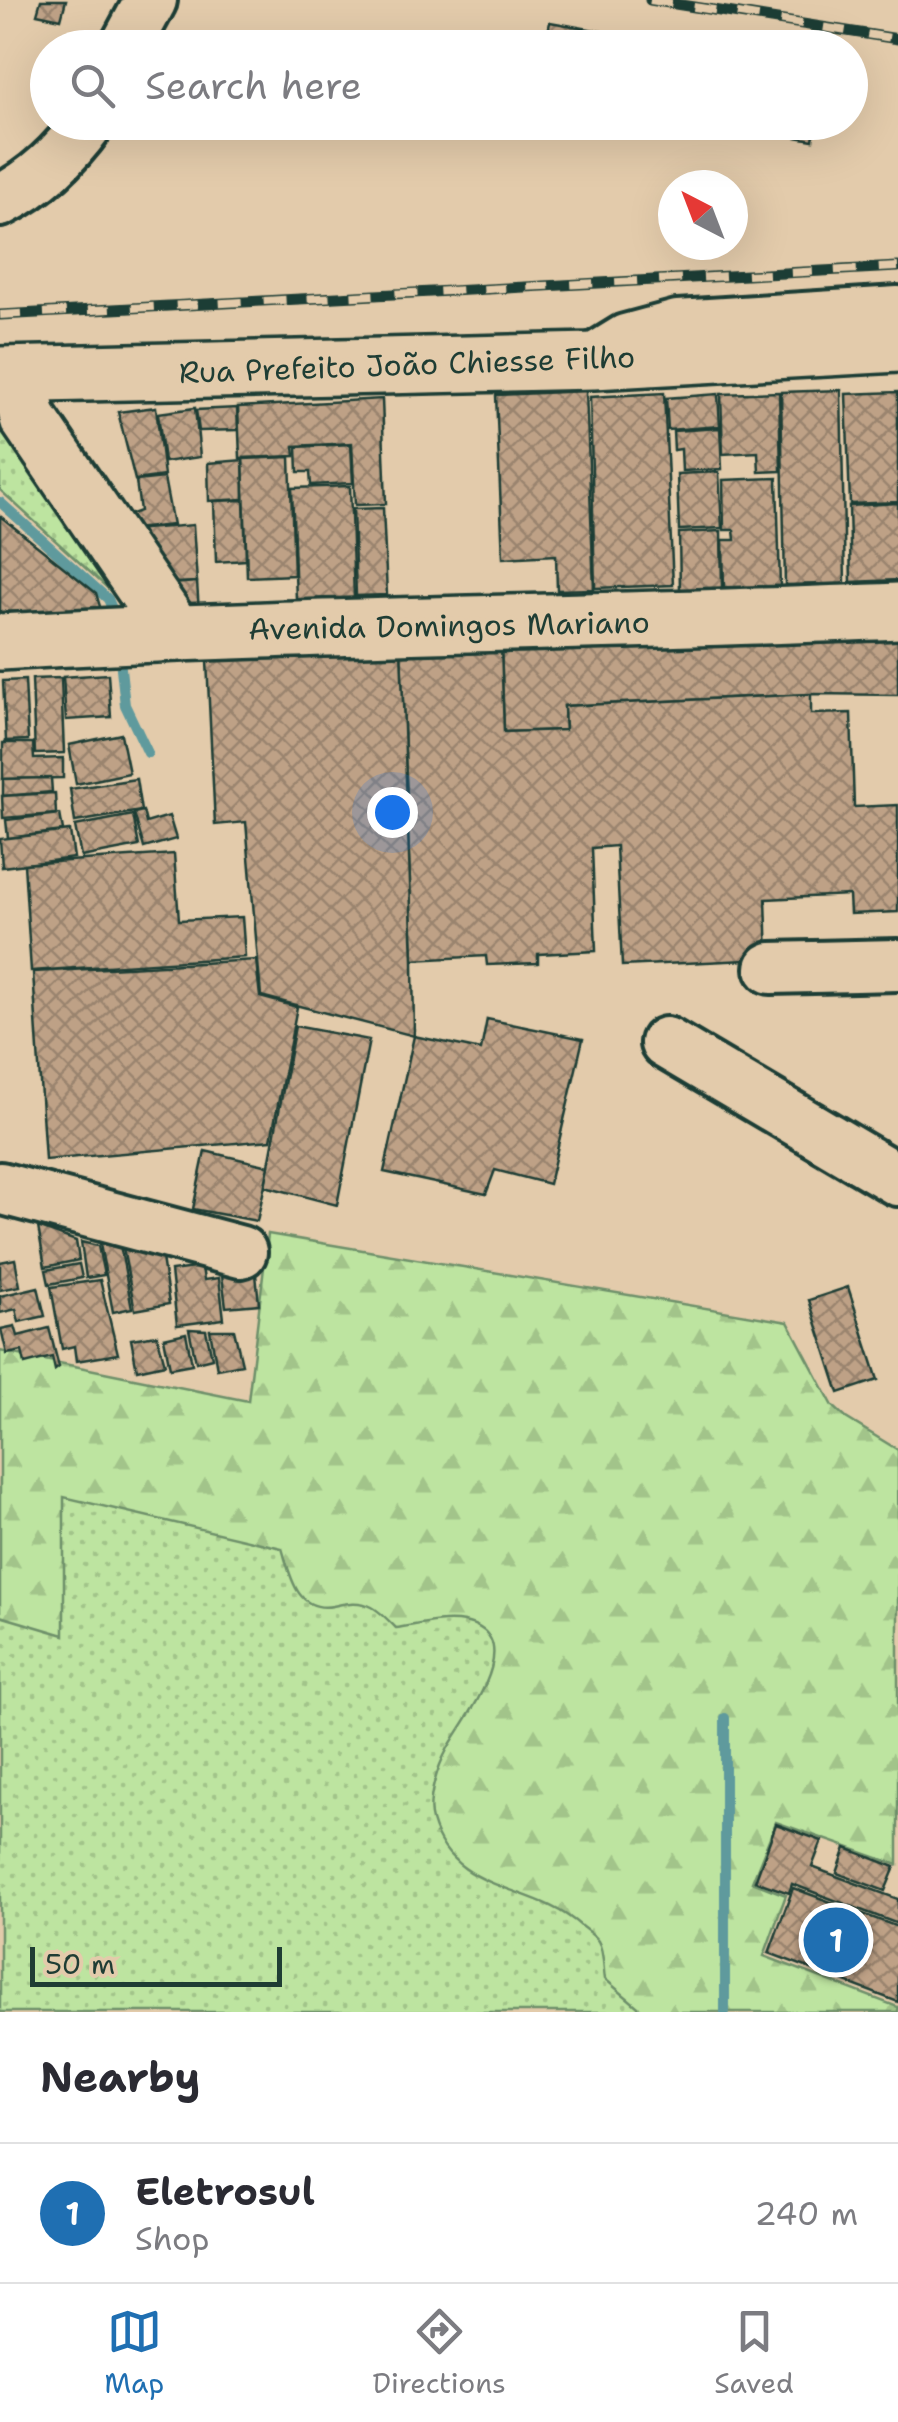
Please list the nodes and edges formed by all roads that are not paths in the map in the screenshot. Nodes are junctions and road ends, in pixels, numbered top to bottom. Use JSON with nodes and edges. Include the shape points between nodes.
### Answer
{"nodes":[{"id":1,"x":150,"y":0,"type":"edge"},
{"id":2,"x":134,"y":30,"type":"edge"},
{"id":3,"x":76,"y":140,"type":"edge"},
{"id":4,"x":0,"y":201,"type":"edge"},
{"id":5,"x":898,"y":312,"type":"edge"},
{"id":6,"x":898,"y":344,"type":"edge"},
{"id":7,"x":814,"y":351,"type":"junction"},
{"id":8,"x":898,"y":355,"type":"edge"},
{"id":9,"x":593,"y":360,"type":"junction"},
{"id":10,"x":10,"y":375,"type":"edge"},
{"id":11,"x":898,"y":612,"type":"edge"},
{"id":12,"x":162,"y":633,"type":"junction"},
{"id":13,"x":0,"y":642,"type":"edge"},
{"id":14,"x":898,"y":965,"type":"edge"},
{"id":15,"x":771,"y":968,"type":"dead end"},
{"id":16,"x":666,"y":1043,"type":"dead end"},
{"id":17,"x":898,"y":1180,"type":"edge"},
{"id":18,"x":0,"y":1188,"type":"edge"},
{"id":19,"x":241,"y":1252,"type":"dead end"}],
"edges":[{"from":1,"to":2,"type":"street"},
{"from":3,"to":4,"type":"street","via":[[28,187]]},
{"from":5,"to":9,"type":"street","via":[[678,326],[626,340]]},
{"from":6,"to":7,"type":"main road","name":"Rua Prefeito João Chiesse Filho"},
{"from":7,"to":8,"type":"street","name":"Rua Prefeito João Chiesse Filho"},
{"from":7,"to":9,"type":"main road","name":"Rua Prefeito João Chiesse Filho"},
{"from":9,"to":10,"type":"main road","name":"Rua Prefeito João Chiesse Filho"},
{"from":10,"to":12,"type":"main road","via":[[35,430]]},
{"from":11,"to":12,"type":"main road","name":"Avenida Domingos Mariano"},
{"from":12,"to":13,"type":"main road","name":"Avenida Domingos Mariano"},
{"from":14,"to":15,"type":"street"},
{"from":16,"to":17,"type":"street"},
{"from":18,"to":19,"type":"street"}]}
